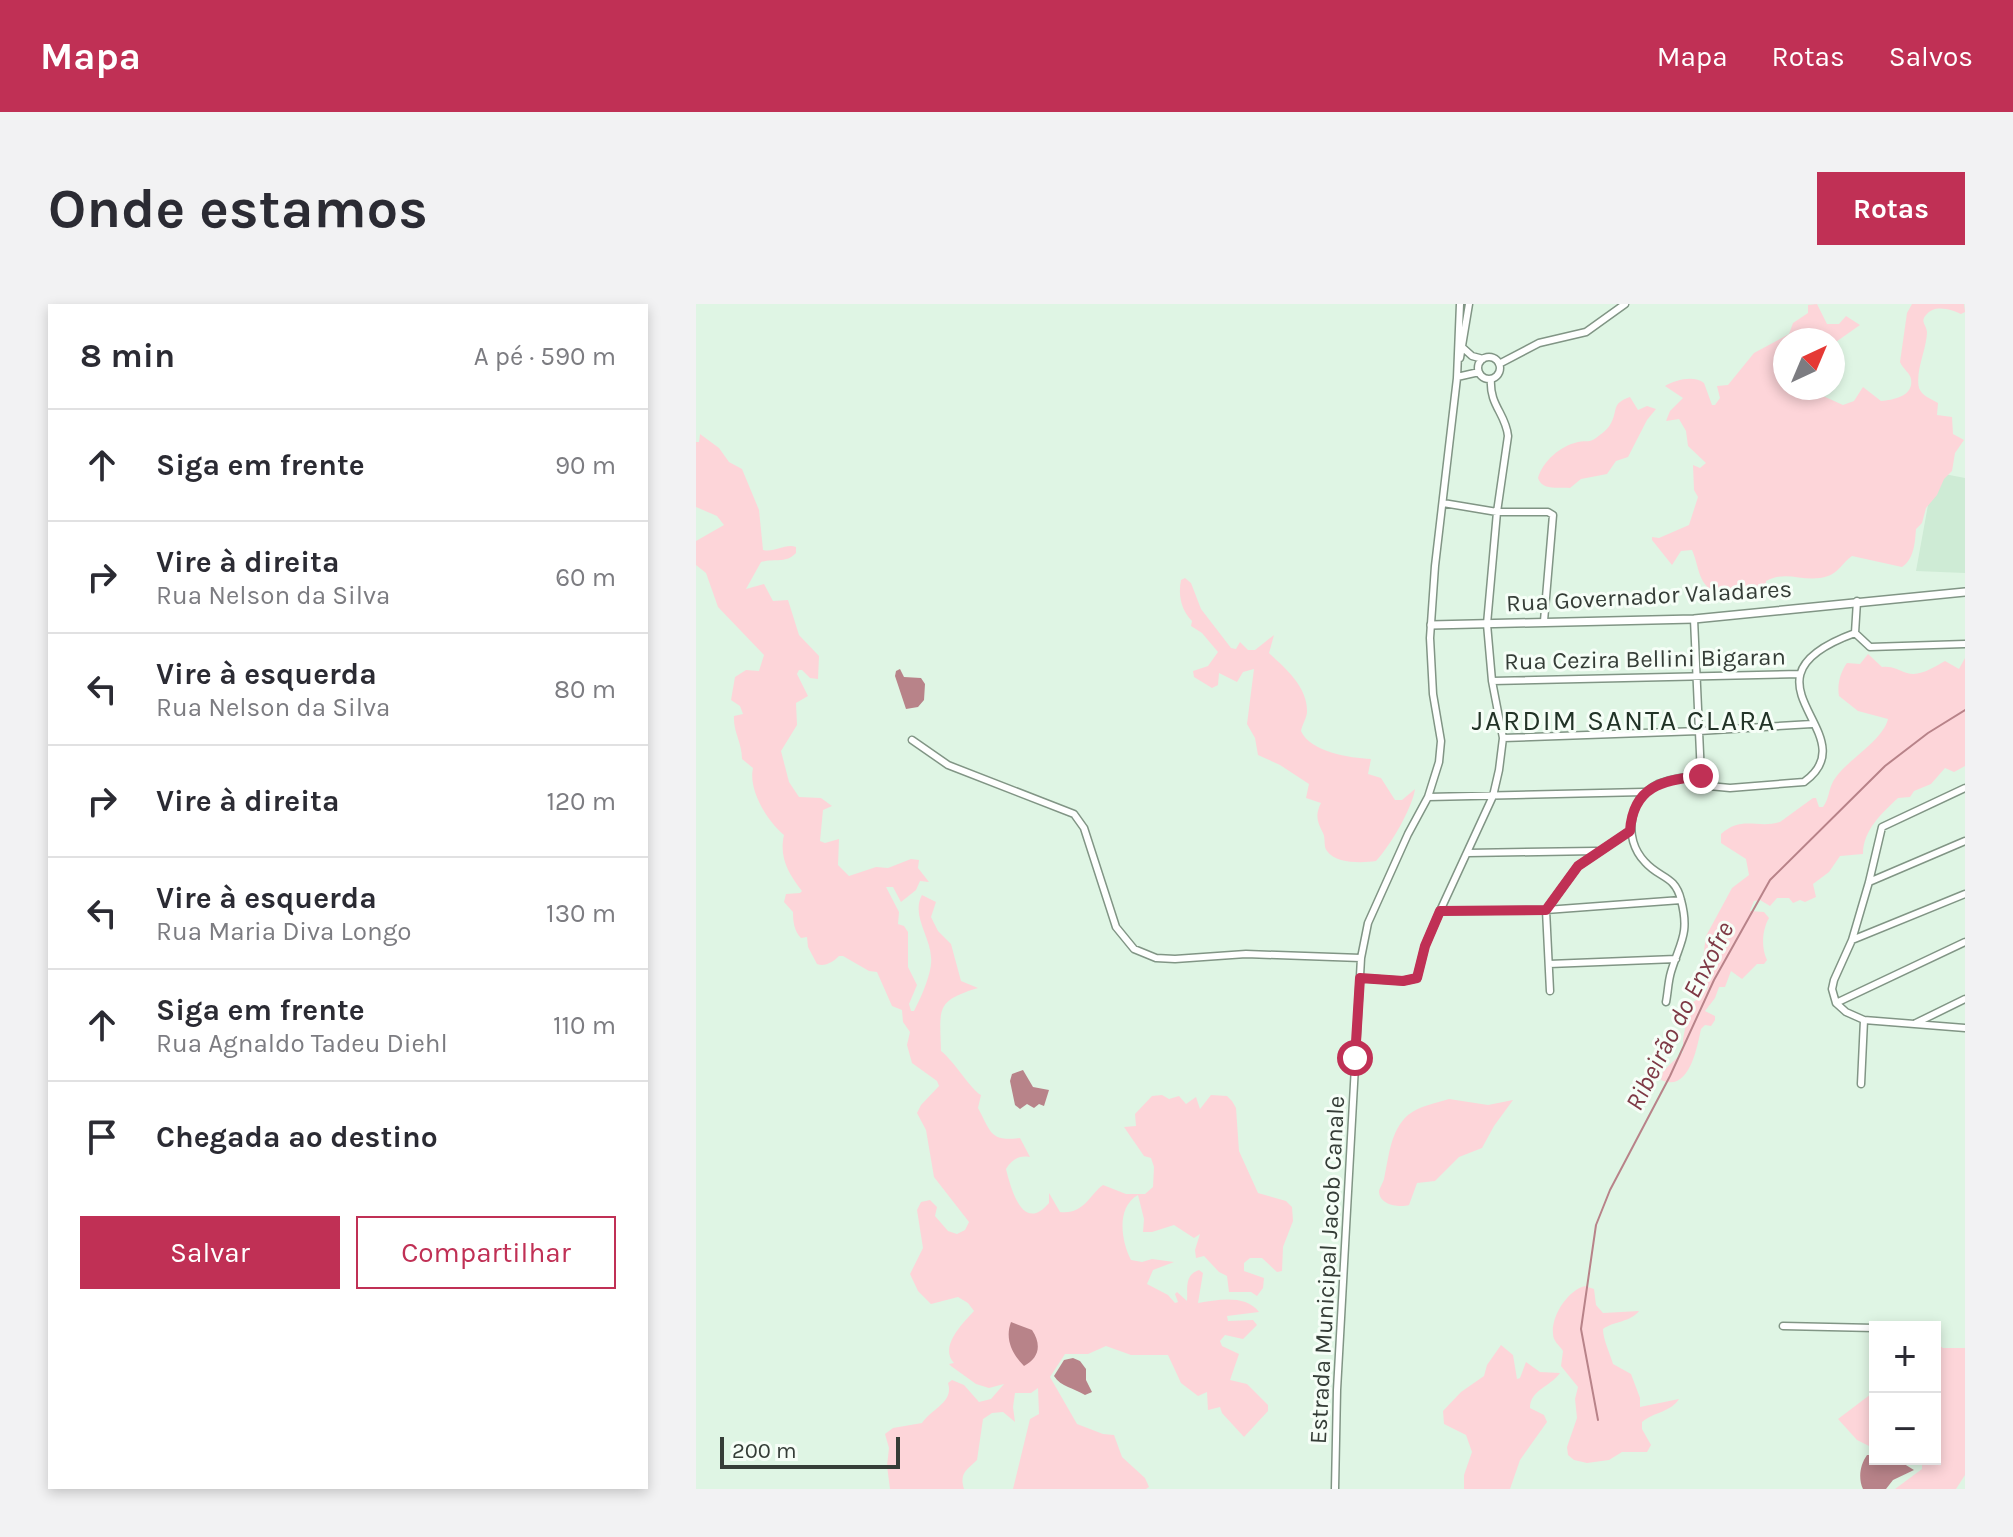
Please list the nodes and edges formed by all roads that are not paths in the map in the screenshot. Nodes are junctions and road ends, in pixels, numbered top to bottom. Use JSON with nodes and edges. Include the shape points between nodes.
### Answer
{"nodes":[{"id":1,"x":1460,"y":304,"type":"edge"},
{"id":2,"x":1469,"y":304,"type":"edge"},
{"id":3,"x":1625,"y":304,"type":"edge"},
{"id":4,"x":1462,"y":347,"type":"junction"},
{"id":5,"x":1483,"y":359,"type":"junction"},
{"id":6,"x":1499,"y":364,"type":"junction"},
{"id":7,"x":1479,"y":372,"type":"junction"},
{"id":8,"x":1457,"y":378,"type":"junction"},
{"id":9,"x":1491,"y":379,"type":"junction"},
{"id":10,"x":1443,"y":503,"type":"junction"},
{"id":11,"x":1497,"y":512,"type":"junction"},
{"id":12,"x":1965,"y":592,"type":"edge"},
{"id":13,"x":1857,"y":601,"type":"junction"},
{"id":14,"x":1694,"y":619,"type":"junction"},
{"id":15,"x":1544,"y":621,"type":"junction"},
{"id":16,"x":1487,"y":624,"type":"junction"},
{"id":17,"x":1431,"y":625,"type":"junction"},
{"id":18,"x":1855,"y":633,"type":"junction"},
{"id":19,"x":1965,"y":644,"type":"edge"},
{"id":20,"x":1800,"y":674,"type":"junction"},
{"id":21,"x":1695,"y":676,"type":"junction"},
{"id":22,"x":1492,"y":681,"type":"junction"},
{"id":23,"x":1812,"y":724,"type":"junction"},
{"id":24,"x":1699,"y":731,"type":"junction"},
{"id":25,"x":1503,"y":738,"type":"junction"},
{"id":26,"x":912,"y":740,"type":"dead end"},
{"id":27,"x":1701,"y":776,"type":"junction"},
{"id":28,"x":1965,"y":788,"type":"edge"},
{"id":29,"x":1644,"y":792,"type":"junction"},
{"id":30,"x":1493,"y":796,"type":"junction"},
{"id":31,"x":1428,"y":797,"type":"junction"},
{"id":32,"x":1630,"y":831,"type":"junction"},
{"id":33,"x":1965,"y":841,"type":"edge"},
{"id":34,"x":1598,"y":851,"type":"junction"},
{"id":35,"x":1468,"y":853,"type":"junction"},
{"id":36,"x":1570,"y":853,"type":"junction"},
{"id":37,"x":1578,"y":866,"type":"junction"},
{"id":38,"x":1869,"y":882,"type":"junction"},
{"id":39,"x":1965,"y":894,"type":"edge"},
{"id":40,"x":1681,"y":900,"type":"junction"},
{"id":41,"x":1546,"y":910,"type":"junction"},
{"id":42,"x":1440,"y":911,"type":"junction"},
{"id":43,"x":1852,"y":940,"type":"junction"},
{"id":44,"x":1965,"y":942,"type":"edge"},
{"id":45,"x":1361,"y":958,"type":"junction"},
{"id":46,"x":1676,"y":959,"type":"junction"},
{"id":47,"x":1549,"y":964,"type":"junction"},
{"id":48,"x":1360,"y":978,"type":"junction"},
{"id":49,"x":1550,"y":991,"type":"dead end"},
{"id":50,"x":1965,"y":999,"type":"edge"},
{"id":51,"x":1666,"y":1002,"type":"dead end"},
{"id":52,"x":1836,"y":1003,"type":"junction"},
{"id":53,"x":1864,"y":1020,"type":"junction"},
{"id":54,"x":1913,"y":1024,"type":"junction"},
{"id":55,"x":1965,"y":1028,"type":"edge"},
{"id":56,"x":1861,"y":1084,"type":"dead end"},
{"id":57,"x":1783,"y":1326,"type":"dead end"},
{"id":58,"x":1869,"y":1328,"type":"edge"},
{"id":59,"x":1335,"y":1489,"type":"edge"}],
"edges":[{"from":1,"to":8,"type":"street","name":"Estrada Municipal Jacob Canale"},
{"from":2,"to":4,"type":"street"},
{"from":3,"to":6,"type":"street","via":[[1586,332],[1539,343]]},
{"from":4,"to":5,"type":"street"},
{"from":4,"to":8,"type":"street"},
{"from":5,"to":6,"type":"street","via":[[1494,358]]},
{"from":5,"to":7,"type":"street"},
{"from":6,"to":9,"type":"street"},
{"from":7,"to":8,"type":"street"},
{"from":7,"to":9,"type":"street"},
{"from":8,"to":10,"type":"street","name":"Estrada Municipal Jacob Canale"},
{"from":9,"to":11,"type":"street","via":[[1490,391],[1508,436]]},
{"from":10,"to":11,"type":"street"},
{"from":10,"to":17,"type":"street","name":"Estrada Municipal Jacob Canale"},
{"from":11,"to":15,"type":"street","via":[[1553,515]]},
{"from":11,"to":16,"type":"street"},
{"from":12,"to":13,"type":"street","name":"Rua Governador Valadares"},
{"from":13,"to":14,"type":"street","name":"Rua Governador Valadares"},
{"from":13,"to":18,"type":"street"},
{"from":14,"to":15,"type":"street","name":"Rua Governador Valadares"},
{"from":14,"to":21,"type":"street"},
{"from":15,"to":16,"type":"street","name":"Rua Governador Valadares"},
{"from":16,"to":17,"type":"street","name":"Rua Governador Valadares"},
{"from":16,"to":22,"type":"street"},
{"from":17,"to":31,"type":"street","name":"Estrada Municipal Jacob Canale","via":[[1441,741]]},
{"from":18,"to":19,"type":"street","via":[[1870,647]]},
{"from":18,"to":20,"type":"street","via":[[1820,648]]},
{"from":20,"to":21,"type":"street","name":"Rua Cezira Bellini Bigaran"},
{"from":20,"to":23,"type":"street","via":[[1799,687]]},
{"from":21,"to":22,"type":"street","name":"Rua Cezira Bellini Bigaran"},
{"from":21,"to":24,"type":"street"},
{"from":22,"to":25,"type":"street"},
{"from":23,"to":24,"type":"street"},
{"from":23,"to":27,"type":"street","via":[[1823,739],[1823,761],[1804,782],[1715,788]]},
{"from":24,"to":25,"type":"street"},
{"from":24,"to":27,"type":"street"},
{"from":25,"to":30,"type":"street"},
{"from":26,"to":45,"type":"street","via":[[948,765],[1074,814],[1084,828],[1116,927],[1134,949],[1175,959],[1246,954]]},
{"from":27,"to":29,"type":"street","via":[[1673,779]]},
{"from":28,"to":38,"type":"street","via":[[1886,823]]},
{"from":29,"to":30,"type":"street"},
{"from":29,"to":32,"type":"street"},
{"from":30,"to":31,"type":"street"},
{"from":30,"to":35,"type":"street"},
{"from":31,"to":45,"type":"street","name":"Estrada Municipal Jacob Canale","via":[[1368,923]]},
{"from":32,"to":34,"type":"street"},
{"from":32,"to":40,"type":"street","via":[[1641,859],[1673,880]]},
{"from":33,"to":38,"type":"street"},
{"from":34,"to":36,"type":"street"},
{"from":34,"to":37,"type":"street"},
{"from":35,"to":36,"type":"street"},
{"from":35,"to":42,"type":"street"},
{"from":36,"to":37,"type":"street"},
{"from":37,"to":41,"type":"street"},
{"from":38,"to":43,"type":"street"},
{"from":39,"to":43,"type":"street"},
{"from":40,"to":41,"type":"street"},
{"from":40,"to":46,"type":"street","via":[[1685,939]]},
{"from":41,"to":42,"type":"street"},
{"from":41,"to":47,"type":"street"},
{"from":42,"to":48,"type":"street","via":[[1417,978]]},
{"from":43,"to":52,"type":"street","via":[[1834,980]]},
{"from":44,"to":52,"type":"street"},
{"from":45,"to":48,"type":"street","name":"Estrada Municipal Jacob Canale"},
{"from":46,"to":47,"type":"street"},
{"from":46,"to":51,"type":"street"},
{"from":47,"to":49,"type":"street"},
{"from":48,"to":59,"type":"street","name":"Estrada Municipal Jacob Canale"},
{"from":50,"to":54,"type":"street"},
{"from":52,"to":53,"type":"street"},
{"from":53,"to":54,"type":"street"},
{"from":53,"to":56,"type":"street"},
{"from":54,"to":55,"type":"street"},
{"from":57,"to":58,"type":"street"}]}
